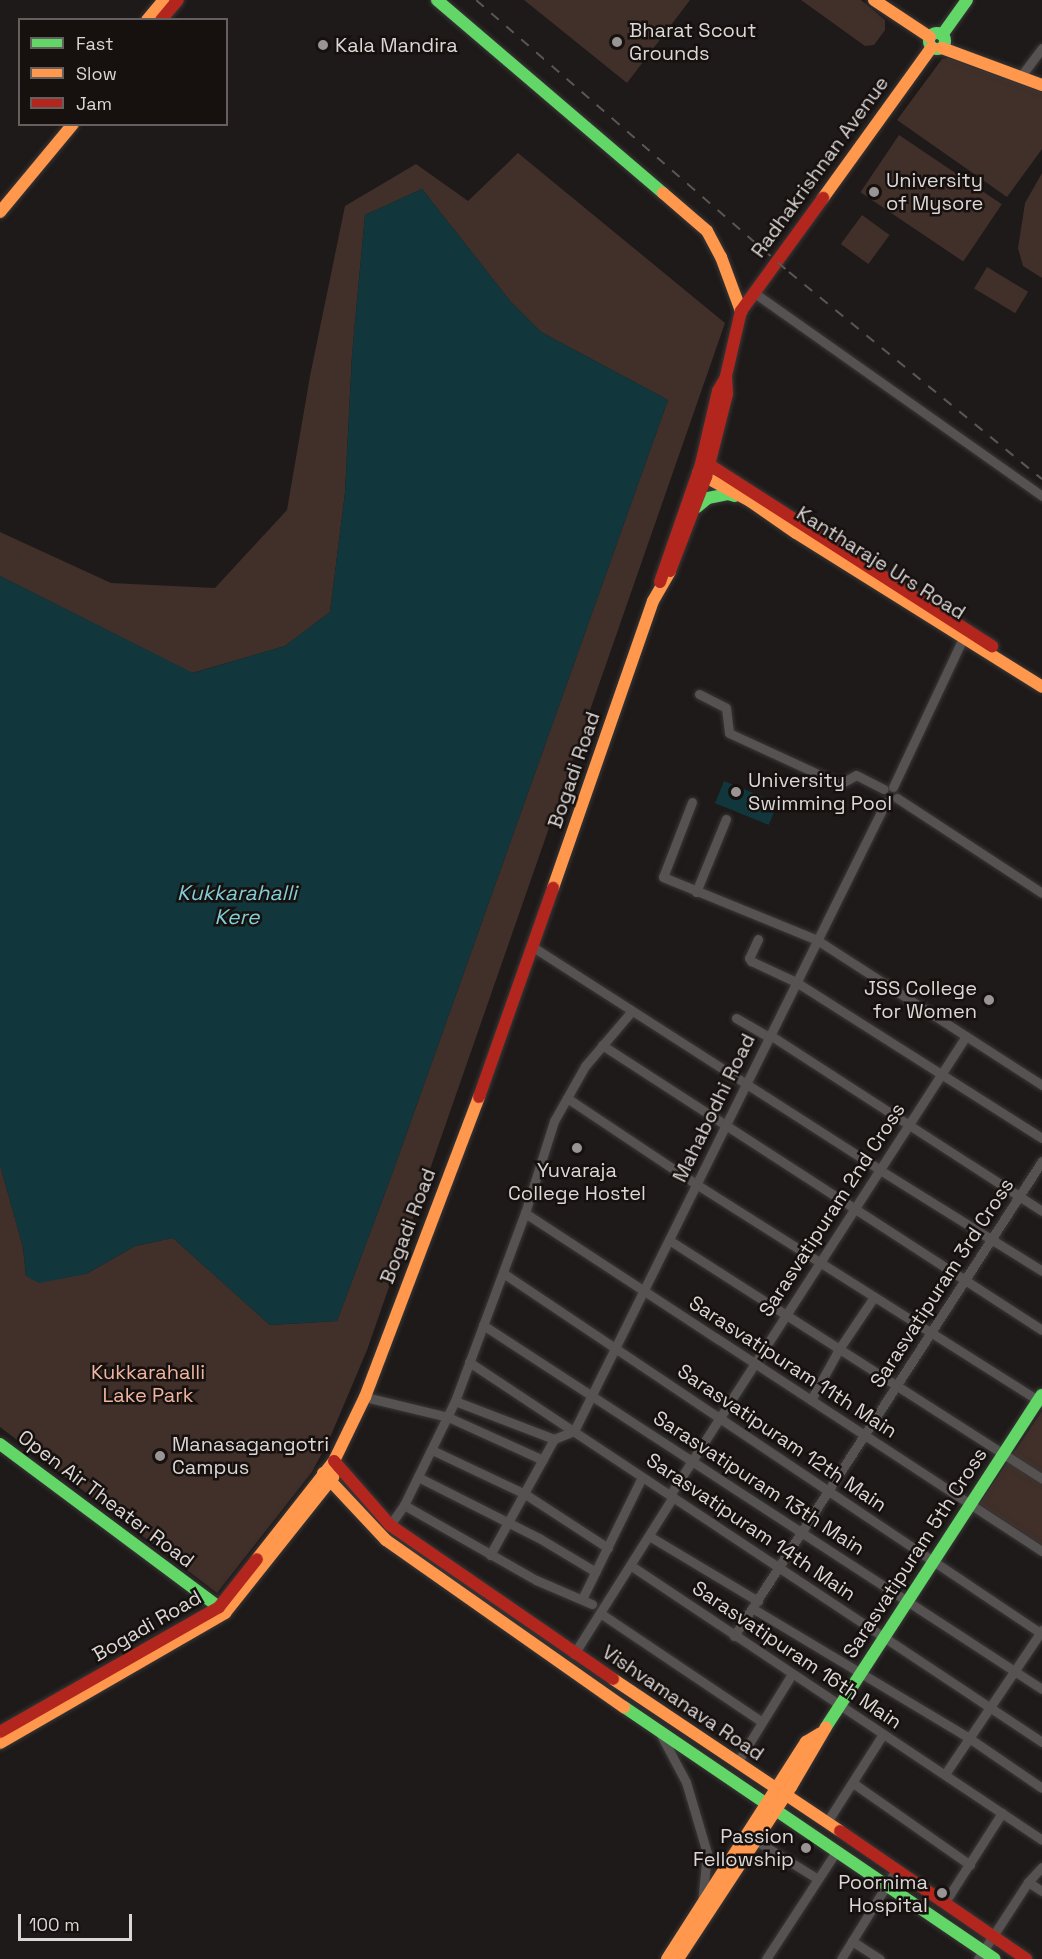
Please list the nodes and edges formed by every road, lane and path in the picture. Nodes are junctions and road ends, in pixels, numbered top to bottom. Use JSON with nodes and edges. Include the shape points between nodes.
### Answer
{"nodes":[{"id":1,"x":164,"y":0,"type":"edge"},
{"id":2,"x":178,"y":0,"type":"edge"},
{"id":3,"x":437,"y":0,"type":"edge"},
{"id":4,"x":874,"y":0,"type":"edge"},
{"id":5,"x":967,"y":0,"type":"edge"},
{"id":6,"x":149,"y":18,"type":"edge"},
{"id":7,"x":163,"y":18,"type":"edge"},
{"id":8,"x":938,"y":41,"type":"junction"},
{"id":9,"x":1042,"y":48,"type":"edge"},
{"id":10,"x":1024,"y":72,"type":"junction"},
{"id":11,"x":1042,"y":77,"type":"edge"},
{"id":12,"x":1042,"y":85,"type":"edge"},
{"id":13,"x":59,"y":126,"type":"edge"},
{"id":14,"x":71,"y":126,"type":"edge"},
{"id":15,"x":0,"y":198,"type":"edge"},
{"id":16,"x":0,"y":212,"type":"edge"},
{"id":17,"x":753,"y":292,"type":"junction"},
{"id":18,"x":741,"y":311,"type":"junction"},
{"id":19,"x":726,"y":376,"type":"junction"},
{"id":20,"x":714,"y":448,"type":"junction"},
{"id":21,"x":706,"y":462,"type":"junction"},
{"id":22,"x":702,"y":475,"type":"junction"},
{"id":23,"x":737,"y":482,"type":"junction"},
{"id":24,"x":1042,"y":496,"type":"edge"},
{"id":25,"x":750,"y":501,"type":"junction"},
{"id":26,"x":694,"y":509,"type":"junction"},
{"id":27,"x":844,"y":557,"type":"junction"},
{"id":28,"x":658,"y":590,"type":"junction"},
{"id":29,"x":965,"y":634,"type":"junction"},
{"id":30,"x":1042,"y":678,"type":"edge"},
{"id":31,"x":1042,"y":687,"type":"edge"},
{"id":32,"x":699,"y":694,"type":"dead end"},
{"id":33,"x":889,"y":788,"type":"junction"},
{"id":34,"x":897,"y":798,"type":"junction"},
{"id":35,"x":692,"y":802,"type":"dead end"},
{"id":36,"x":886,"y":802,"type":"junction"},
{"id":37,"x":726,"y":819,"type":"dead end"},
{"id":38,"x":1042,"y":891,"type":"edge"},
{"id":39,"x":696,"y":892,"type":"junction"},
{"id":40,"x":758,"y":939,"type":"dead end"},
{"id":41,"x":817,"y":940,"type":"junction"},
{"id":42,"x":532,"y":947,"type":"junction"},
{"id":43,"x":796,"y":982,"type":"junction"},
{"id":44,"x":631,"y":1012,"type":"junction"},
{"id":45,"x":736,"y":1018,"type":"dead end"},
{"id":46,"x":770,"y":1036,"type":"junction"},
{"id":47,"x":966,"y":1036,"type":"junction"},
{"id":48,"x":602,"y":1045,"type":"junction"},
{"id":49,"x":942,"y":1074,"type":"junction"},
{"id":50,"x":746,"y":1084,"type":"junction"},
{"id":51,"x":1042,"y":1085,"type":"edge"},
{"id":52,"x":567,"y":1098,"type":"junction"},
{"id":53,"x":909,"y":1124,"type":"junction"},
{"id":54,"x":725,"y":1127,"type":"junction"},
{"id":55,"x":1042,"y":1138,"type":"edge"},
{"id":56,"x":1042,"y":1161,"type":"edge"},
{"id":57,"x":880,"y":1170,"type":"junction"},
{"id":58,"x":696,"y":1184,"type":"junction"},
{"id":59,"x":1019,"y":1196,"type":"junction"},
{"id":60,"x":855,"y":1208,"type":"junction"},
{"id":61,"x":1042,"y":1211,"type":"edge"},
{"id":62,"x":525,"y":1213,"type":"junction"},
{"id":63,"x":669,"y":1239,"type":"junction"},
{"id":64,"x":991,"y":1239,"type":"junction"},
{"id":65,"x":820,"y":1263,"type":"junction"},
{"id":66,"x":1042,"y":1271,"type":"edge"},
{"id":67,"x":503,"y":1273,"type":"junction"},
{"id":68,"x":965,"y":1280,"type":"junction"},
{"id":69,"x":643,"y":1291,"type":"junction"},
{"id":70,"x":874,"y":1297,"type":"junction"},
{"id":71,"x":786,"y":1315,"type":"junction"},
{"id":72,"x":483,"y":1325,"type":"junction"},
{"id":73,"x":1042,"y":1330,"type":"edge"},
{"id":74,"x":930,"y":1333,"type":"junction"},
{"id":75,"x":615,"y":1348,"type":"junction"},
{"id":76,"x":839,"y":1349,"type":"junction"},
{"id":77,"x":469,"y":1362,"type":"junction"},
{"id":78,"x":755,"y":1363,"type":"junction"},
{"id":79,"x":897,"y":1385,"type":"junction"},
{"id":80,"x":591,"y":1396,"type":"junction"},
{"id":81,"x":368,"y":1397,"type":"junction"},
{"id":82,"x":811,"y":1400,"type":"junction"},
{"id":83,"x":1041,"y":1400,"type":"edge"},
{"id":84,"x":455,"y":1401,"type":"junction"},
{"id":85,"x":448,"y":1417,"type":"junction"},
{"id":86,"x":719,"y":1418,"type":"junction"},
{"id":87,"x":574,"y":1431,"type":"junction"},
{"id":88,"x":865,"y":1435,"type":"junction"},
{"id":89,"x":554,"y":1439,"type":"junction"},
{"id":90,"x":0,"y":1444,"type":"edge"},
{"id":91,"x":432,"y":1450,"type":"junction"},
{"id":92,"x":1004,"y":1453,"type":"junction"},
{"id":93,"x":543,"y":1460,"type":"junction"},
{"id":94,"x":692,"y":1461,"type":"junction"},
{"id":95,"x":337,"y":1465,"type":"junction"},
{"id":96,"x":326,"y":1477,"type":"junction"},
{"id":97,"x":418,"y":1477,"type":"junction"},
{"id":98,"x":642,"y":1477,"type":"junction"},
{"id":99,"x":1042,"y":1479,"type":"edge"},
{"id":100,"x":828,"y":1491,"type":"junction"},
{"id":101,"x":525,"y":1494,"type":"junction"},
{"id":102,"x":671,"y":1496,"type":"junction"},
{"id":103,"x":970,"y":1504,"type":"junction"},
{"id":104,"x":404,"y":1505,"type":"junction"},
{"id":105,"x":510,"y":1523,"type":"junction"},
{"id":106,"x":390,"y":1526,"type":"junction"},
{"id":107,"x":801,"y":1532,"type":"junction"},
{"id":108,"x":649,"y":1536,"type":"junction"},
{"id":109,"x":608,"y":1548,"type":"junction"},
{"id":110,"x":1042,"y":1551,"type":"edge"},
{"id":111,"x":490,"y":1555,"type":"junction"},
{"id":112,"x":933,"y":1561,"type":"junction"},
{"id":113,"x":630,"y":1565,"type":"junction"},
{"id":114,"x":779,"y":1567,"type":"junction"},
{"id":115,"x":596,"y":1572,"type":"junction"},
{"id":116,"x":582,"y":1599,"type":"junction"},
{"id":117,"x":907,"y":1600,"type":"junction"},
{"id":118,"x":592,"y":1604,"type":"dead end"},
{"id":119,"x":755,"y":1604,"type":"junction"},
{"id":120,"x":219,"y":1607,"type":"junction"},
{"id":121,"x":600,"y":1613,"type":"junction"},
{"id":122,"x":1041,"y":1632,"type":"edge"},
{"id":123,"x":734,"y":1636,"type":"junction"},
{"id":124,"x":883,"y":1636,"type":"junction"},
{"id":125,"x":574,"y":1654,"type":"junction"},
{"id":126,"x":1015,"y":1671,"type":"junction"},
{"id":127,"x":792,"y":1674,"type":"junction"},
{"id":128,"x":859,"y":1674,"type":"junction"},
{"id":129,"x":1042,"y":1689,"type":"edge"},
{"id":130,"x":838,"y":1705,"type":"junction"},
{"id":131,"x":990,"y":1708,"type":"junction"},
{"id":132,"x":762,"y":1722,"type":"junction"},
{"id":133,"x":656,"y":1729,"type":"junction"},
{"id":134,"x":0,"y":1732,"type":"edge"},
{"id":135,"x":883,"y":1734,"type":"junction"},
{"id":136,"x":969,"y":1738,"type":"junction"},
{"id":137,"x":1042,"y":1742,"type":"edge"},
{"id":138,"x":0,"y":1743,"type":"edge"},
{"id":139,"x":736,"y":1763,"type":"junction"},
{"id":140,"x":945,"y":1774,"type":"junction"},
{"id":141,"x":853,"y":1783,"type":"junction"},
{"id":142,"x":1042,"y":1788,"type":"edge"},
{"id":143,"x":781,"y":1790,"type":"junction"},
{"id":144,"x":770,"y":1808,"type":"junction"},
{"id":145,"x":1002,"y":1813,"type":"junction"},
{"id":146,"x":827,"y":1822,"type":"junction"},
{"id":147,"x":755,"y":1840,"type":"junction"},
{"id":148,"x":1042,"y":1840,"type":"edge"},
{"id":149,"x":836,"y":1853,"type":"junction"},
{"id":150,"x":970,"y":1865,"type":"junction"},
{"id":151,"x":1042,"y":1867,"type":"edge"},
{"id":152,"x":896,"y":1870,"type":"junction"},
{"id":153,"x":818,"y":1879,"type":"junction"},
{"id":154,"x":1028,"y":1882,"type":"junction"},
{"id":155,"x":886,"y":1884,"type":"junction"},
{"id":156,"x":1042,"y":1891,"type":"edge"},
{"id":157,"x":945,"y":1902,"type":"junction"},
{"id":158,"x":702,"y":1906,"type":"junction"},
{"id":159,"x":992,"y":1937,"type":"junction"},
{"id":160,"x":852,"y":1941,"type":"junction"},
{"id":161,"x":980,"y":1955,"type":"edge"},
{"id":162,"x":667,"y":1959,"type":"edge"},
{"id":163,"x":678,"y":1959,"type":"edge"},
{"id":164,"x":766,"y":1959,"type":"edge"},
{"id":165,"x":841,"y":1959,"type":"edge"},
{"id":166,"x":880,"y":1959,"type":"edge"},
{"id":167,"x":995,"y":1959,"type":"edge"},
{"id":168,"x":1026,"y":1959,"type":"edge"}],
"edges":[{"from":1,"to":6,"type":"main road"},
{"from":2,"to":7,"type":"main road"},
{"from":3,"to":18,"type":"main road","via":[[707,231]]},
{"from":4,"to":8,"type":"main road"},
{"from":5,"to":8,"type":"main road","name":"Radhakrishnan Avenue"},
{"from":8,"to":10,"type":"main road"},
{"from":8,"to":12,"type":"main road"},
{"from":8,"to":17,"type":"main road","name":"Radhakrishnan Avenue"},
{"from":9,"to":10,"type":"street"},
{"from":10,"to":11,"type":"main road"},
{"from":13,"to":15,"type":"main road"},
{"from":14,"to":16,"type":"main road"},
{"from":17,"to":18,"type":"main road","name":"Radhakrishnan Avenue"},
{"from":17,"to":24,"type":"street"},
{"from":18,"to":19,"type":"main road","name":"Bogadi Road"},
{"from":19,"to":20,"type":"main road","name":"Bogadi Road","via":[[727,394]]},
{"from":19,"to":21,"type":"main road","name":"Bogadi Road","via":[[718,391]]},
{"from":20,"to":21,"type":"main road","name":"Bogadi Road"},
{"from":20,"to":23,"type":"main road"},
{"from":21,"to":22,"type":"main road","name":"Bogadi Road"},
{"from":21,"to":23,"type":"main road","name":"Kantharaje Urs Road"},
{"from":22,"to":25,"type":"main road","name":"Kantharaje Urs Road"},
{"from":22,"to":26,"type":"main road","name":"Bogadi Road"},
{"from":22,"to":28,"type":"main road","name":"Bogadi Road","via":[[663,567]]},
{"from":23,"to":27,"type":"main road","name":"Kantharaje Urs Road"},
{"from":25,"to":26,"type":"main road","via":[[717,495]]},
{"from":25,"to":27,"type":"main road","name":"Kantharaje Urs Road"},
{"from":26,"to":28,"type":"main road","name":"Bogadi Road","via":[[671,570]]},
{"from":27,"to":29,"type":"main road","name":"Kantharaje Urs Road"},
{"from":28,"to":42,"type":"main road","name":"Bogadi Road"},
{"from":29,"to":30,"type":"main road","name":"Kantharaje Urs Road"},
{"from":29,"to":31,"type":"main road","name":"Kantharaje Urs Road"},
{"from":29,"to":33,"type":"street"},
{"from":32,"to":33,"type":"street","via":[[726,708],[729,733],[840,784],[856,775]]},
{"from":33,"to":34,"type":"street","via":[[898,793]]},
{"from":33,"to":36,"type":"street","via":[[882,797]]},
{"from":34,"to":36,"type":"street"},
{"from":34,"to":38,"type":"street"},
{"from":35,"to":39,"type":"street","via":[[663,877]]},
{"from":36,"to":41,"type":"street","name":"Mahabodhi Road"},
{"from":37,"to":39,"type":"street"},
{"from":39,"to":41,"type":"street"},
{"from":40,"to":43,"type":"street","via":[[750,960]]},
{"from":41,"to":43,"type":"street","name":"Mahabodhi Road"},
{"from":41,"to":47,"type":"street"},
{"from":42,"to":44,"type":"street"},
{"from":42,"to":81,"type":"main road","name":"Bogadi Road","via":[[375,1369]]},
{"from":43,"to":46,"type":"street","name":"Mahabodhi Road"},
{"from":43,"to":49,"type":"street"},
{"from":44,"to":48,"type":"street"},
{"from":44,"to":50,"type":"street"},
{"from":45,"to":46,"type":"street"},
{"from":46,"to":50,"type":"street","name":"Mahabodhi Road"},
{"from":46,"to":53,"type":"street"},
{"from":47,"to":49,"type":"street","name":"Sarasvatipuram 2nd Cross"},
{"from":47,"to":51,"type":"street"},
{"from":48,"to":52,"type":"street"},
{"from":48,"to":54,"type":"street"},
{"from":49,"to":53,"type":"street","name":"Sarasvatipuram 2nd Cross"},
{"from":49,"to":55,"type":"street"},
{"from":50,"to":54,"type":"street","name":"Mahabodhi Road"},
{"from":50,"to":57,"type":"street"},
{"from":52,"to":58,"type":"street"},
{"from":52,"to":62,"type":"street","via":[[554,1121]]},
{"from":53,"to":57,"type":"street","name":"Sarasvatipuram 2nd Cross"},
{"from":53,"to":59,"type":"street"},
{"from":54,"to":58,"type":"street","name":"Mahabodhi Road"},
{"from":54,"to":60,"type":"street"},
{"from":56,"to":59,"type":"street","name":"Sarasvatipuram 3rd Cross"},
{"from":57,"to":60,"type":"street","name":"Sarasvatipuram 2nd Cross"},
{"from":57,"to":64,"type":"street"},
{"from":58,"to":63,"type":"street","name":"Mahabodhi Road"},
{"from":58,"to":65,"type":"street"},
{"from":59,"to":61,"type":"street"},
{"from":59,"to":64,"type":"street","name":"Sarasvatipuram 3rd Cross"},
{"from":60,"to":65,"type":"street","name":"Sarasvatipuram 2nd Cross"},
{"from":60,"to":68,"type":"street"},
{"from":62,"to":67,"type":"street"},
{"from":62,"to":69,"type":"street","name":"Sarasvatipuram 11th Main"},
{"from":63,"to":69,"type":"street","name":"Mahabodhi Road"},
{"from":63,"to":71,"type":"street"},
{"from":64,"to":66,"type":"street"},
{"from":64,"to":68,"type":"street","name":"Sarasvatipuram 3rd Cross"},
{"from":65,"to":70,"type":"street"},
{"from":65,"to":71,"type":"street","name":"Sarasvatipuram 2nd Cross"},
{"from":67,"to":72,"type":"street"},
{"from":67,"to":75,"type":"street","name":"Sarasvatipuram 12th Main"},
{"from":68,"to":73,"type":"street"},
{"from":68,"to":74,"type":"street","name":"Sarasvatipuram 3rd Cross"},
{"from":69,"to":75,"type":"street","name":"Mahabodhi Road"},
{"from":69,"to":78,"type":"street","name":"Sarasvatipuram 11th Main"},
{"from":70,"to":74,"type":"street"},
{"from":70,"to":76,"type":"street"},
{"from":71,"to":76,"type":"street"},
{"from":71,"to":78,"type":"street","name":"Sarasvatipuram 2nd Cross"},
{"from":72,"to":77,"type":"street"},
{"from":72,"to":80,"type":"street","name":"Sarasvatipuram 13th Main"},
{"from":74,"to":79,"type":"street","name":"Sarasvatipuram 3rd Cross"},
{"from":74,"to":83,"type":"street"},
{"from":75,"to":80,"type":"street","name":"Mahabodhi Road"},
{"from":75,"to":86,"type":"street","name":"Sarasvatipuram 12th Main"},
{"from":76,"to":79,"type":"street"},
{"from":76,"to":82,"type":"street"},
{"from":77,"to":84,"type":"street"},
{"from":77,"to":87,"type":"street","name":"Sarasvatipuram 14th Main"},
{"from":78,"to":82,"type":"street","name":"Sarasvatipuram 11th Main"},
{"from":78,"to":86,"type":"street","name":"Sarasvatipuram 2nd Cross"},
{"from":79,"to":88,"type":"street","name":"Sarasvatipuram 3rd Cross"},
{"from":79,"to":92,"type":"street"},
{"from":80,"to":87,"type":"street","name":"Mahabodhi Road"},
{"from":80,"to":94,"type":"street","name":"Sarasvatipuram 13th Main"},
{"from":81,"to":85,"type":"street"},
{"from":81,"to":95,"type":"main road","name":"Bogadi Road"},
{"from":82,"to":88,"type":"street","name":"Sarasvatipuram 11th Main"},
{"from":83,"to":92,"type":"main road","name":"Sarasvatipuram 5th Cross"},
{"from":84,"to":85,"type":"street"},
{"from":84,"to":89,"type":"street"},
{"from":85,"to":91,"type":"street"},
{"from":85,"to":93,"type":"street"},
{"from":86,"to":94,"type":"street","name":"Sarasvatipuram 2nd Cross"},
{"from":86,"to":100,"type":"street","name":"Sarasvatipuram 12th Main"},
{"from":87,"to":89,"type":"street"},
{"from":87,"to":98,"type":"street","name":"Sarasvatipuram 14th Main"},
{"from":88,"to":100,"type":"street","name":"Sarasvatipuram 3rd Cross"},
{"from":88,"to":103,"type":"street","name":"Sarasvatipuram 11th Main"},
{"from":89,"to":93,"type":"street"},
{"from":90,"to":120,"type":"main road","name":"Open Air Theater Road"},
{"from":91,"to":97,"type":"street"},
{"from":91,"to":101,"type":"street"},
{"from":92,"to":99,"type":"street"},
{"from":92,"to":103,"type":"main road","name":"Sarasvatipuram 5th Cross"},
{"from":93,"to":101,"type":"street"},
{"from":94,"to":102,"type":"street","name":"Sarasvatipuram 2nd Cross"},
{"from":94,"to":107,"type":"street","name":"Sarasvatipuram 13th Main"},
{"from":95,"to":96,"type":"main road","name":"Bogadi Road"},
{"from":95,"to":106,"type":"main road","name":"Vishvamanava Road"},
{"from":96,"to":120,"type":"main road","name":"Bogadi Road"},
{"from":96,"to":133,"type":"main road","name":"Vishvamanava Road","via":[[386,1540]]},
{"from":96,"to":138,"type":"main road","via":[[225,1613]]},
{"from":97,"to":104,"type":"street"},
{"from":97,"to":105,"type":"street"},
{"from":98,"to":102,"type":"street","name":"Sarasvatipuram 14th Main"},
{"from":98,"to":109,"type":"street"},
{"from":100,"to":107,"type":"street","name":"Sarasvatipuram 3rd Cross"},
{"from":100,"to":112,"type":"street","name":"Sarasvatipuram 12th Main"},
{"from":101,"to":105,"type":"street"},
{"from":101,"to":109,"type":"street"},
{"from":102,"to":108,"type":"street","name":"Sarasvatipuram 2nd Cross"},
{"from":102,"to":114,"type":"street","name":"Sarasvatipuram 14th Main"},
{"from":103,"to":110,"type":"street","name":"Sarasvatipuram 11th Main"},
{"from":103,"to":112,"type":"main road","name":"Sarasvatipuram 5th Cross"},
{"from":104,"to":106,"type":"street"},
{"from":104,"to":111,"type":"street"},
{"from":105,"to":111,"type":"street"},
{"from":105,"to":115,"type":"street"},
{"from":106,"to":125,"type":"main road","name":"Vishvamanava Road"},
{"from":107,"to":114,"type":"street","name":"Sarasvatipuram 3rd Cross"},
{"from":107,"to":117,"type":"street","name":"Sarasvatipuram 13th Main"},
{"from":108,"to":113,"type":"street","name":"Sarasvatipuram 2nd Cross"},
{"from":108,"to":119,"type":"street"},
{"from":109,"to":115,"type":"street"},
{"from":111,"to":116,"type":"street"},
{"from":112,"to":117,"type":"main road","name":"Sarasvatipuram 5th Cross"},
{"from":112,"to":122,"type":"street","name":"Sarasvatipuram 12th Main"},
{"from":113,"to":121,"type":"street","name":"Sarasvatipuram 2nd Cross"},
{"from":113,"to":123,"type":"street","name":"Sarasvatipuram 16th Main"},
{"from":114,"to":119,"type":"street","name":"Sarasvatipuram 3rd Cross"},
{"from":114,"to":124,"type":"street","name":"Sarasvatipuram 14th Main"},
{"from":115,"to":116,"type":"street"},
{"from":116,"to":118,"type":"street"},
{"from":117,"to":124,"type":"main road","name":"Sarasvatipuram 5th Cross"},
{"from":117,"to":126,"type":"street","name":"Sarasvatipuram 13th Main"},
{"from":119,"to":123,"type":"street","name":"Sarasvatipuram 3rd Cross"},
{"from":119,"to":128,"type":"street"},
{"from":120,"to":134,"type":"main road","name":"Bogadi Road"},
{"from":121,"to":125,"type":"street","name":"Sarasvatipuram 2nd Cross"},
{"from":121,"to":132,"type":"street"},
{"from":122,"to":126,"type":"street"},
{"from":123,"to":127,"type":"street","name":"Sarasvatipuram 16th Main"},
{"from":124,"to":128,"type":"main road","name":"Sarasvatipuram 5th Cross"},
{"from":124,"to":131,"type":"street","name":"Sarasvatipuram 14th Main"},
{"from":125,"to":139,"type":"main road","name":"Vishvamanava Road"},
{"from":126,"to":129,"type":"street","name":"Sarasvatipuram 13th Main"},
{"from":126,"to":131,"type":"street"},
{"from":127,"to":130,"type":"street","name":"Sarasvatipuram 16th Main"},
{"from":127,"to":132,"type":"street"},
{"from":128,"to":130,"type":"main road","name":"Sarasvatipuram 5th Cross"},
{"from":128,"to":136,"type":"street"},
{"from":130,"to":135,"type":"street","name":"Sarasvatipuram 16th Main"},
{"from":130,"to":143,"type":"main road","name":"Sarasvatipuram 5th Cross","via":[[821,1733],[806,1742]]},
{"from":131,"to":136,"type":"street"},
{"from":131,"to":137,"type":"street","name":"Sarasvatipuram 14th Main"},
{"from":132,"to":139,"type":"street"},
{"from":133,"to":144,"type":"main road","name":"Vishvamanava Road"},
{"from":133,"to":158,"type":"street","via":[[686,1782],[707,1853]]},
{"from":135,"to":140,"type":"street","name":"Sarasvatipuram 16th Main"},
{"from":135,"to":141,"type":"street"},
{"from":136,"to":140,"type":"street"},
{"from":136,"to":142,"type":"street"},
{"from":139,"to":143,"type":"main road","name":"Vishvamanava Road"},
{"from":140,"to":145,"type":"street","name":"Sarasvatipuram 16th Main"},
{"from":141,"to":146,"type":"street"},
{"from":141,"to":150,"type":"street"},
{"from":143,"to":144,"type":"main road","name":"Sarasvatipuram 5th Cross"},
{"from":143,"to":146,"type":"main road","name":"Vishvamanava Road"},
{"from":144,"to":147,"type":"main road"},
{"from":144,"to":149,"type":"main road","name":"Vishvamanava Road"},
{"from":144,"to":158,"type":"main road"},
{"from":145,"to":148,"type":"street","name":"Sarasvatipuram 16th Main"},
{"from":145,"to":150,"type":"street"},
{"from":146,"to":152,"type":"main road","name":"Vishvamanava Road"},
{"from":147,"to":153,"type":"street"},
{"from":147,"to":163,"type":"main road"},
{"from":149,"to":153,"type":"street"},
{"from":149,"to":155,"type":"main road","name":"Vishvamanava Road"},
{"from":150,"to":157,"type":"street"},
{"from":151,"to":154,"type":"street"},
{"from":152,"to":155,"type":"street"},
{"from":152,"to":157,"type":"main road","name":"Vishvamanava Road"},
{"from":153,"to":164,"type":"street"},
{"from":154,"to":156,"type":"street"},
{"from":154,"to":159,"type":"street"},
{"from":155,"to":160,"type":"street"},
{"from":155,"to":161,"type":"main road","name":"Vishvamanava Road"},
{"from":157,"to":159,"type":"main road","name":"Vishvamanava Road"},
{"from":158,"to":162,"type":"main road"},
{"from":159,"to":161,"type":"street"},
{"from":159,"to":168,"type":"main road","name":"Vishvamanava Road"},
{"from":160,"to":165,"type":"street"},
{"from":160,"to":166,"type":"street"},
{"from":161,"to":167,"type":"main road","name":"Vishvamanava Road"}]}
